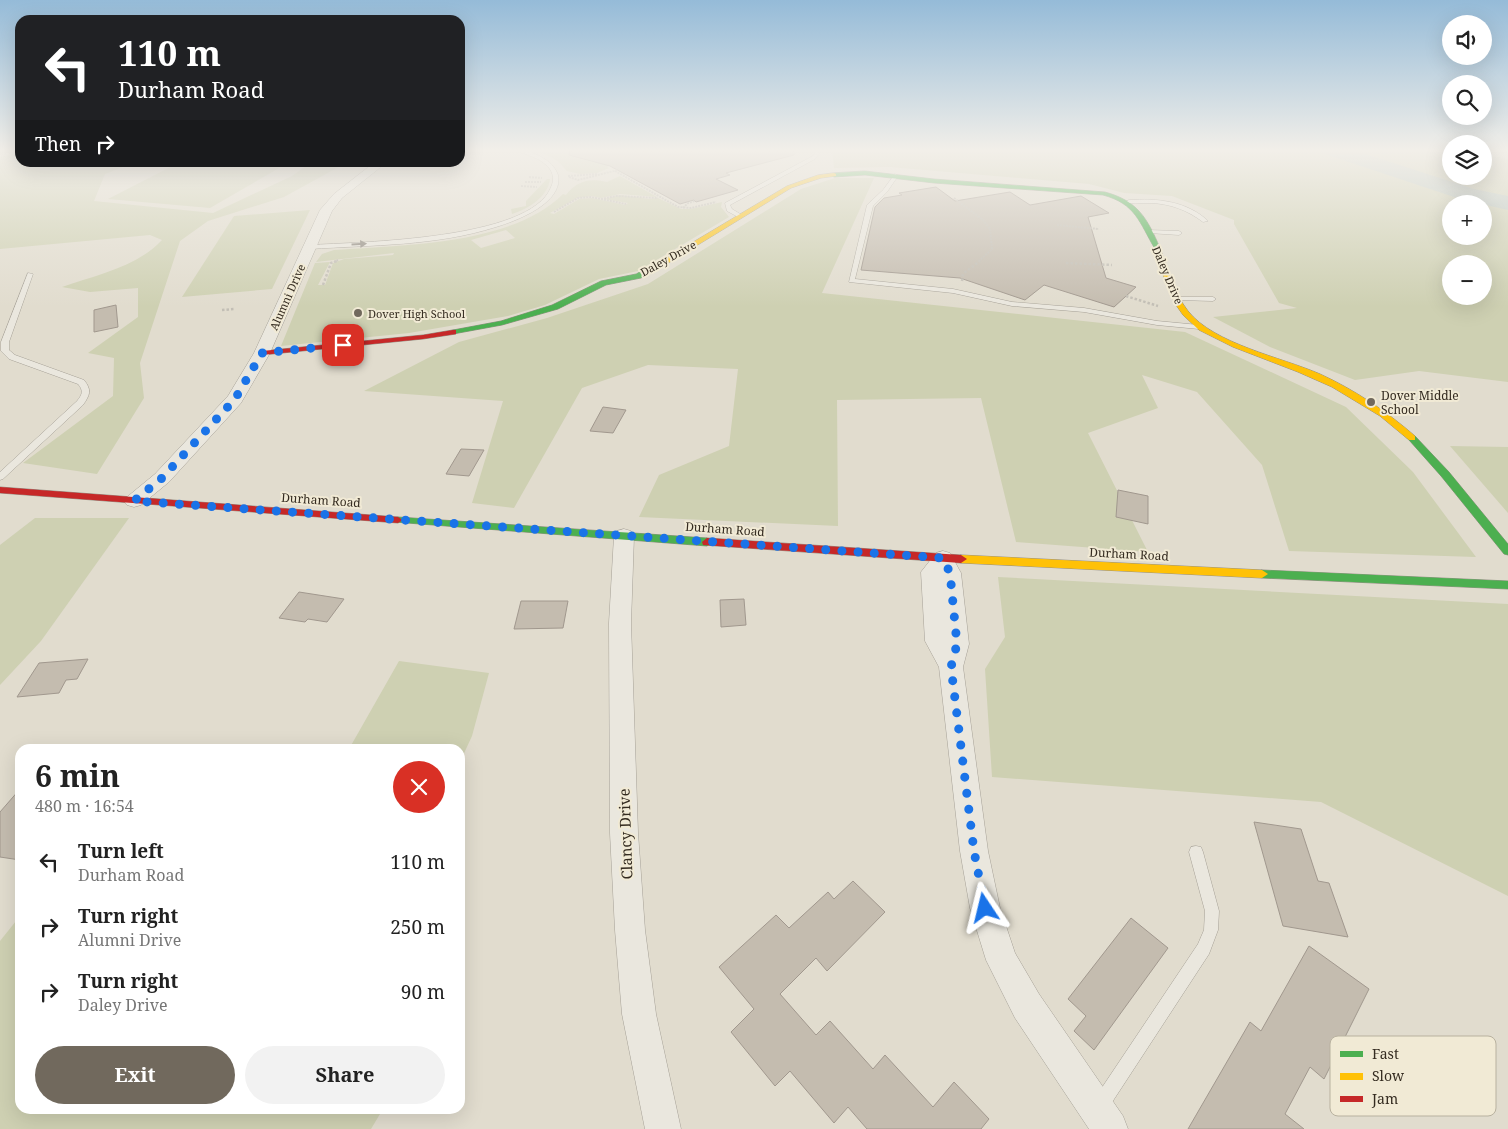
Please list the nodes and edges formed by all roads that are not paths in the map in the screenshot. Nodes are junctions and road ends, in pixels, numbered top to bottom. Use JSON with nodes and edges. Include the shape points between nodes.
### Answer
{"nodes":[{"id":1,"x":332,"y":202,"type":"edge"},
{"id":2,"x":542,"y":202,"type":"edge"},
{"id":3,"x":732,"y":202,"type":"edge"},
{"id":4,"x":764,"y":202,"type":"edge"},
{"id":5,"x":874,"y":202,"type":"edge"},
{"id":6,"x":1129,"y":202,"type":"joint"},
{"id":7,"x":740,"y":216,"type":"junction"},
{"id":8,"x":1205,"y":221,"type":"dead end"},
{"id":9,"x":1149,"y":231,"type":"junction"},
{"id":10,"x":1179,"y":233,"type":"dead end"},
{"id":11,"x":310,"y":247,"type":"junction"},
{"id":12,"x":30,"y":274,"type":"dead end"},
{"id":13,"x":1177,"y":298,"type":"junction"},
{"id":14,"x":1213,"y":299,"type":"dead end"},
{"id":15,"x":1199,"y":327,"type":"junction"},
{"id":16,"x":262,"y":353,"type":"junction"},
{"id":17,"x":0,"y":477,"type":"edge"},
{"id":18,"x":0,"y":490,"type":"edge"},
{"id":19,"x":134,"y":501,"type":"junction"},
{"id":20,"x":624,"y":536,"type":"junction"},
{"id":21,"x":1508,"y":551,"type":"edge"},
{"id":22,"x":943,"y":558,"type":"junction"},
{"id":23,"x":1508,"y":585,"type":"edge"},
{"id":24,"x":1196,"y":852,"type":"dead end"},
{"id":25,"x":1104,"y":1120,"type":"edge"},
{"id":26,"x":663,"y":1129,"type":"edge"}],
"edges":[{"from":1,"to":11,"type":"street","name":"Alumni Drive"},
{"from":11,"to":2,"type":"lane","one_way":true,"via":[[455,235],[500,224],[528,212]]},
{"from":3,"to":7,"type":"lane","via":[[727,204],[729,210]]},
{"from":4,"to":7,"type":"street","name":"Daley Drive"},
{"from":5,"to":15,"type":"lane","via":[[870,205],[851,281],[953,291],[1012,304],[1084,310],[1156,324]]},
{"from":6,"to":8,"type":"lane","via":[[1167,202],[1194,212]]},
{"from":6,"to":9,"type":"street","name":"Daley Drive","via":[[1138,210]]},
{"from":7,"to":16,"type":"street","name":"Daley Drive","via":[[649,271],[604,282],[562,304],[522,318],[423,337]]},
{"from":9,"to":10,"type":"lane"},
{"from":9,"to":13,"type":"street","name":"Daley Drive"},
{"from":11,"to":16,"type":"street","name":"Alumni Drive"},
{"from":12,"to":17,"type":"lane","via":[[4,351],[12,357],[82,382],[86,395],[68,416]]},
{"from":13,"to":14,"type":"lane"},
{"from":13,"to":15,"type":"street","name":"Daley Drive","via":[[1185,313]]},
{"from":15,"to":21,"type":"street","name":"Daley Drive","via":[[1319,377],[1385,416],[1438,466]]},
{"from":16,"to":19,"type":"street","name":"Alumni Drive","via":[[235,399],[162,478]]},
{"from":18,"to":19,"type":"street","name":"Durham Road"},
{"from":19,"to":20,"type":"street","name":"Durham Road"},
{"from":20,"to":22,"type":"street","name":"Durham Road"},
{"from":20,"to":26,"type":"street","name":"Clancy Drive","via":[[620,623],[624,833],[630,930],[639,1014]]},
{"from":22,"to":23,"type":"street","name":"Durham Road"},
{"from":22,"to":25,"type":"street","via":[[950,573],[957,644],[951,667],[974,851],[985,908],[1002,960],[1027,1006]]},
{"from":24,"to":25,"type":"lane","via":[[1212,911],[1211,930],[1204,949]]}]}
